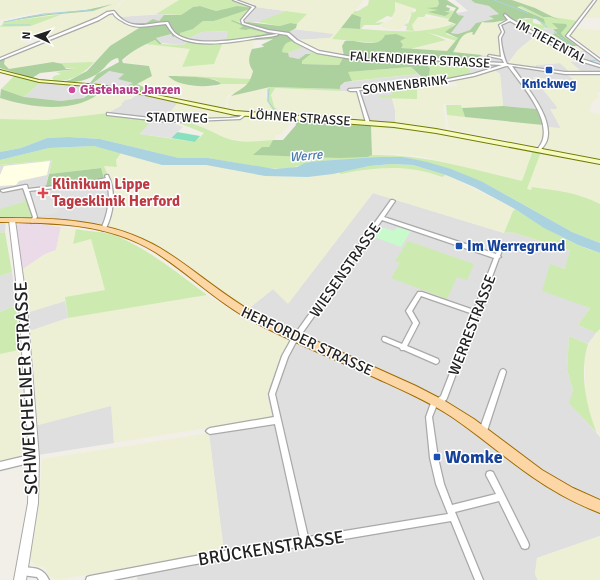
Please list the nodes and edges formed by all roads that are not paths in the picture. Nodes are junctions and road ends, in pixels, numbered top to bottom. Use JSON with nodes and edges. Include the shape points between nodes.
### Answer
{"nodes":[{"id":1,"x":234,"y":0,"type":"edge"},
{"id":2,"x":595,"y":0,"type":"edge"},
{"id":3,"x":506,"y":15,"type":"dead end"},
{"id":4,"x":510,"y":20,"type":"junction"},
{"id":5,"x":294,"y":39,"type":"junction"},
{"id":6,"x":489,"y":56,"type":"dead end"},
{"id":7,"x":502,"y":58,"type":"junction"},
{"id":8,"x":0,"y":59,"type":"edge"},
{"id":9,"x":600,"y":60,"type":"edge"},
{"id":10,"x":507,"y":65,"type":"junction"},
{"id":11,"x":600,"y":66,"type":"edge"},
{"id":12,"x":0,"y":72,"type":"edge"},
{"id":13,"x":600,"y":73,"type":"edge"},
{"id":14,"x":350,"y":90,"type":"dead end"},
{"id":15,"x":358,"y":91,"type":"junction"},
{"id":16,"x":108,"y":114,"type":"dead end"},
{"id":17,"x":245,"y":114,"type":"junction"},
{"id":18,"x":368,"y":123,"type":"junction"},
{"id":19,"x":539,"y":150,"type":"junction"},
{"id":20,"x":600,"y":162,"type":"edge"},
{"id":21,"x":27,"y":190,"type":"junction"},
{"id":22,"x":3,"y":191,"type":"dead end"},
{"id":23,"x":393,"y":201,"type":"dead end"},
{"id":24,"x":381,"y":218,"type":"junction"},
{"id":25,"x":34,"y":219,"type":"junction"},
{"id":26,"x":0,"y":220,"type":"edge"},
{"id":27,"x":12,"y":220,"type":"junction"},
{"id":28,"x":103,"y":229,"type":"junction"},
{"id":29,"x":502,"y":244,"type":"dead end"},
{"id":30,"x":498,"y":257,"type":"junction"},
{"id":31,"x":476,"y":313,"type":"junction"},
{"id":32,"x":296,"y":337,"type":"junction"},
{"id":33,"x":386,"y":339,"type":"dead end"},
{"id":34,"x":403,"y":348,"type":"junction"},
{"id":35,"x":436,"y":361,"type":"dead end"},
{"id":36,"x":503,"y":372,"type":"dead end"},
{"id":37,"x":437,"y":402,"type":"junction"},
{"id":38,"x":277,"y":420,"type":"junction"},
{"id":39,"x":483,"y":430,"type":"junction"},
{"id":40,"x":210,"y":431,"type":"dead end"},
{"id":41,"x":34,"y":458,"type":"junction"},
{"id":42,"x":0,"y":466,"type":"edge"},
{"id":43,"x":490,"y":475,"type":"dead end"},
{"id":44,"x":501,"y":497,"type":"junction"},
{"id":45,"x":600,"y":507,"type":"edge"},
{"id":46,"x":451,"y":513,"type":"junction"},
{"id":47,"x":305,"y":542,"type":"junction"},
{"id":48,"x":525,"y":545,"type":"dead end"},
{"id":49,"x":21,"y":576,"type":"edge"},
{"id":50,"x":45,"y":580,"type":"edge"},
{"id":51,"x":90,"y":580,"type":"edge"},
{"id":52,"x":479,"y":580,"type":"edge"}],
"edges":[{"from":1,"to":5,"type":"street","name":"FALKENDIEKER STRASSE","via":[[254,7],[242,20],[242,24],[288,34]]},
{"from":2,"to":9,"type":"street","via":[[567,36]]},
{"from":3,"to":4,"type":"street","name":"IM TIEFENTAL"},
{"from":4,"to":7,"type":"street","via":[[500,25],[503,32],[500,38]]},
{"from":4,"to":11,"type":"street","name":"IM TIEFENTAL","via":[[581,60]]},
{"from":5,"to":8,"type":"street","via":[[280,34],[198,42],[177,36],[167,23],[147,27],[126,24],[116,17],[113,11]]},
{"from":5,"to":10,"type":"street","name":"FALKENDIEKER STRASSE","via":[[318,52],[364,60],[434,59]]},
{"from":6,"to":7,"type":"street"},
{"from":7,"to":10,"type":"street"},
{"from":10,"to":13,"type":"street","name":"FALKENDIEKER STRASSE","via":[[566,73]]},
{"from":10,"to":15,"type":"street","name":"SONNENBRINK","via":[[474,75],[423,85]]},
{"from":10,"to":19,"type":"street","via":[[536,102],[546,125],[545,140]]},
{"from":12,"to":17,"type":"main road","name":"LÖHNER STRASSE","via":[[38,81],[120,89],[204,108]]},
{"from":14,"to":15,"type":"street","name":"SONNENBRINK"},
{"from":15,"to":18,"type":"street"},
{"from":16,"to":17,"type":"street","name":"STADTWEG","via":[[168,120],[230,119],[240,118]]},
{"from":17,"to":18,"type":"main road","name":"LÖHNER STRASSE"},
{"from":18,"to":19,"type":"main road","name":"LÖHNER STRASSE","via":[[436,131]]},
{"from":19,"to":20,"type":"main road","name":"LÖHNER STRASSE"},
{"from":21,"to":22,"type":"street","via":[[25,186]]},
{"from":21,"to":25,"type":"street"},
{"from":21,"to":28,"type":"street","via":[[84,184],[108,177],[108,221]]},
{"from":23,"to":24,"type":"street","name":"WIESENSTRASSE"},
{"from":24,"to":30,"type":"street"},
{"from":24,"to":32,"type":"street","name":"WIESENSTRASSE"},
{"from":25,"to":27,"type":"main road","name":"HERFORDER STRASSE"},
{"from":25,"to":28,"type":"main road","name":"HERFORDER STRASSE"},
{"from":26,"to":27,"type":"main road","name":"HERFORDER STRASSE"},
{"from":27,"to":41,"type":"street","name":"SCHWEICHELNER STRASSE","via":[[23,306]]},
{"from":28,"to":32,"type":"main road","name":"HERFORDER STRASSE","via":[[126,234],[146,244],[228,302],[268,325]]},
{"from":29,"to":30,"type":"street","name":"WERRESTRASSE"},
{"from":30,"to":31,"type":"street","name":"WERRESTRASSE"},
{"from":31,"to":34,"type":"street","via":[[420,293],[409,311],[416,323]]},
{"from":31,"to":37,"type":"street","name":"WERRESTRASSE","via":[[444,398]]},
{"from":32,"to":37,"type":"main road","name":"HERFORDER STRASSE"},
{"from":32,"to":38,"type":"street","name":"WIESENSTRASSE","via":[[285,356],[272,394]]},
{"from":33,"to":34,"type":"street"},
{"from":34,"to":35,"type":"street"},
{"from":36,"to":39,"type":"street"},
{"from":37,"to":39,"type":"main road","name":"HERFORDER STRASSE"},
{"from":37,"to":46,"type":"street","via":[[431,410],[429,426],[438,475]]},
{"from":38,"to":40,"type":"street"},
{"from":38,"to":47,"type":"street","name":"WIESENSTRASSE"},
{"from":39,"to":45,"type":"main road","name":"HERFORDER STRASSE","via":[[544,478]]},
{"from":41,"to":42,"type":"street"},
{"from":41,"to":49,"type":"street","name":"SCHWEICHELNER STRASSE","via":[[33,503]]},
{"from":43,"to":44,"type":"street"},
{"from":44,"to":46,"type":"street","name":"BRÜCKENSTRASSE"},
{"from":44,"to":48,"type":"street"},
{"from":46,"to":47,"type":"street","name":"BRÜCKENSTRASSE"},
{"from":46,"to":52,"type":"street"},
{"from":47,"to":51,"type":"street","name":"BRÜCKENSTRASSE"},
{"from":49,"to":50,"type":"street","via":[[39,573]]}]}
